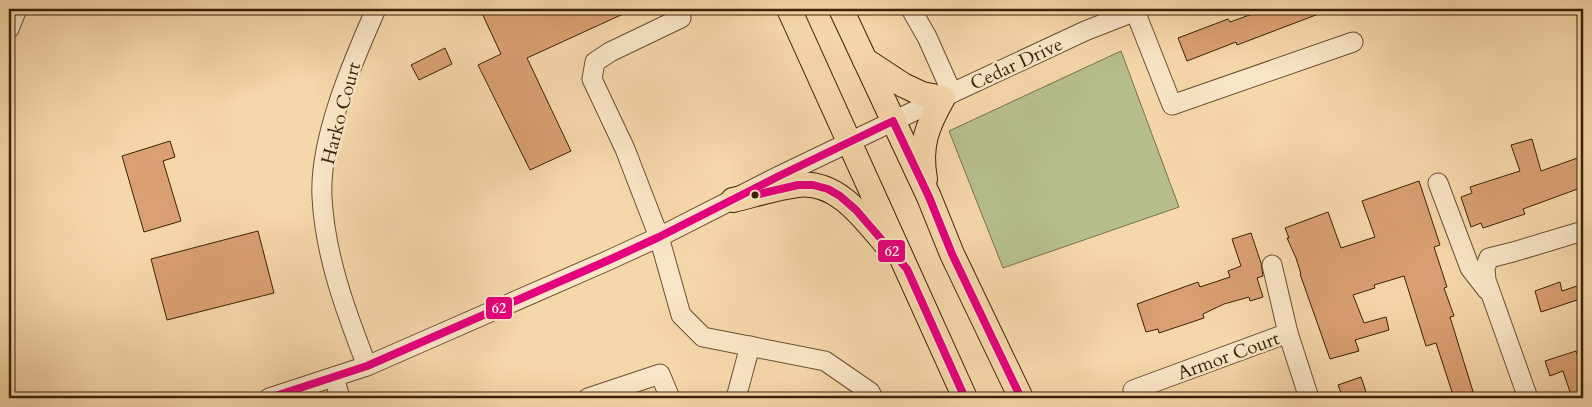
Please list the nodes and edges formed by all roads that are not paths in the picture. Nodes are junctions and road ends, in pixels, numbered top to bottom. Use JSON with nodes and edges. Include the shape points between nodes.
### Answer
{"nodes":[{"id":1,"x":17,"y":9,"type":"edge"},
{"id":2,"x":376,"y":9,"type":"edge"},
{"id":3,"x":789,"y":9,"type":"edge"},
{"id":4,"x":841,"y":9,"type":"edge"},
{"id":5,"x":911,"y":9,"type":"edge"},
{"id":6,"x":1138,"y":10,"type":"edge"},
{"id":7,"x":681,"y":18,"type":"dead end"},
{"id":8,"x":9,"y":29,"type":"edge"},
{"id":9,"x":1353,"y":42,"type":"dead end"},
{"id":10,"x":865,"y":60,"type":"junction"},
{"id":11,"x":948,"y":95,"type":"junction"},
{"id":12,"x":893,"y":121,"type":"junction"},
{"id":13,"x":850,"y":142,"type":"junction"},
{"id":14,"x":1438,"y":183,"type":"dead end"},
{"id":15,"x":929,"y":198,"type":"junction"},
{"id":16,"x":733,"y":200,"type":"junction"},
{"id":17,"x":1583,"y":231,"type":"edge"},
{"id":18,"x":659,"y":237,"type":"junction"},
{"id":19,"x":1272,"y":265,"type":"dead end"},
{"id":20,"x":907,"y":270,"type":"junction"},
{"id":21,"x":1491,"y":296,"type":"junction"},
{"id":22,"x":1288,"y":333,"type":"junction"},
{"id":23,"x":750,"y":346,"type":"junction"},
{"id":24,"x":367,"y":366,"type":"junction"},
{"id":25,"x":334,"y":377,"type":"junction"},
{"id":26,"x":617,"y":394,"type":"edge"},
{"id":27,"x":1134,"y":394,"type":"edge"},
{"id":28,"x":269,"y":398,"type":"edge"},
{"id":29,"x":340,"y":398,"type":"edge"},
{"id":30,"x":588,"y":398,"type":"edge"},
{"id":31,"x":670,"y":398,"type":"edge"},
{"id":32,"x":736,"y":398,"type":"edge"},
{"id":33,"x":873,"y":398,"type":"edge"},
{"id":34,"x":966,"y":398,"type":"edge"},
{"id":35,"x":1021,"y":398,"type":"edge"},
{"id":36,"x":1309,"y":398,"type":"edge"},
{"id":37,"x":1528,"y":398,"type":"edge"}],
"edges":[{"from":1,"to":8,"type":"street"},
{"from":2,"to":24,"type":"street","name":"Harko Court","via":[[352,64],[334,122],[322,196],[336,279]]},
{"from":3,"to":13,"type":"main road"},
{"from":4,"to":10,"type":"main road"},
{"from":5,"to":11,"type":"street","via":[[927,37]]},
{"from":6,"to":9,"type":"street","via":[[1172,105]]},
{"from":6,"to":11,"type":"street","name":"Cedar Drive"},
{"from":7,"to":18,"type":"street","via":[[595,62],[592,79],[625,149]]},
{"from":10,"to":11,"type":"main road","via":[[922,94]]},
{"from":10,"to":12,"type":"main road"},
{"from":11,"to":12,"type":"street","name":"Cedar Drive"},
{"from":11,"to":15,"type":"main road","via":[[925,133],[923,165]]},
{"from":12,"to":13,"type":"street","name":"Cedar Drive"},
{"from":12,"to":15,"type":"main road"},
{"from":13,"to":16,"type":"street","name":"Cedar Drive"},
{"from":13,"to":20,"type":"main road"},
{"from":14,"to":21,"type":"street","via":[[1470,268]]},
{"from":15,"to":35,"type":"main road","via":[[952,254]]},
{"from":16,"to":18,"type":"street","name":"Cedar Drive"},
{"from":16,"to":20,"type":"main road","via":[[798,185],[828,189],[856,210]]},
{"from":17,"to":21,"type":"street","via":[[1488,258],[1485,268]]},
{"from":18,"to":23,"type":"street","via":[[681,315],[703,337]]},
{"from":18,"to":24,"type":"street","name":"Cedar Drive"},
{"from":19,"to":22,"type":"street"},
{"from":20,"to":34,"type":"main road"},
{"from":21,"to":37,"type":"street"},
{"from":22,"to":27,"type":"street","name":"Armor Court"},
{"from":22,"to":36,"type":"street","name":"Armor Court"},
{"from":23,"to":32,"type":"street"},
{"from":23,"to":33,"type":"street","via":[[824,362],[870,392]]},
{"from":24,"to":25,"type":"street","name":"Cedar Drive"},
{"from":25,"to":28,"type":"street","name":"Cedar Drive"},
{"from":25,"to":29,"type":"street"},
{"from":26,"to":30,"type":"street"},
{"from":26,"to":31,"type":"street","via":[[660,374]]}]}
